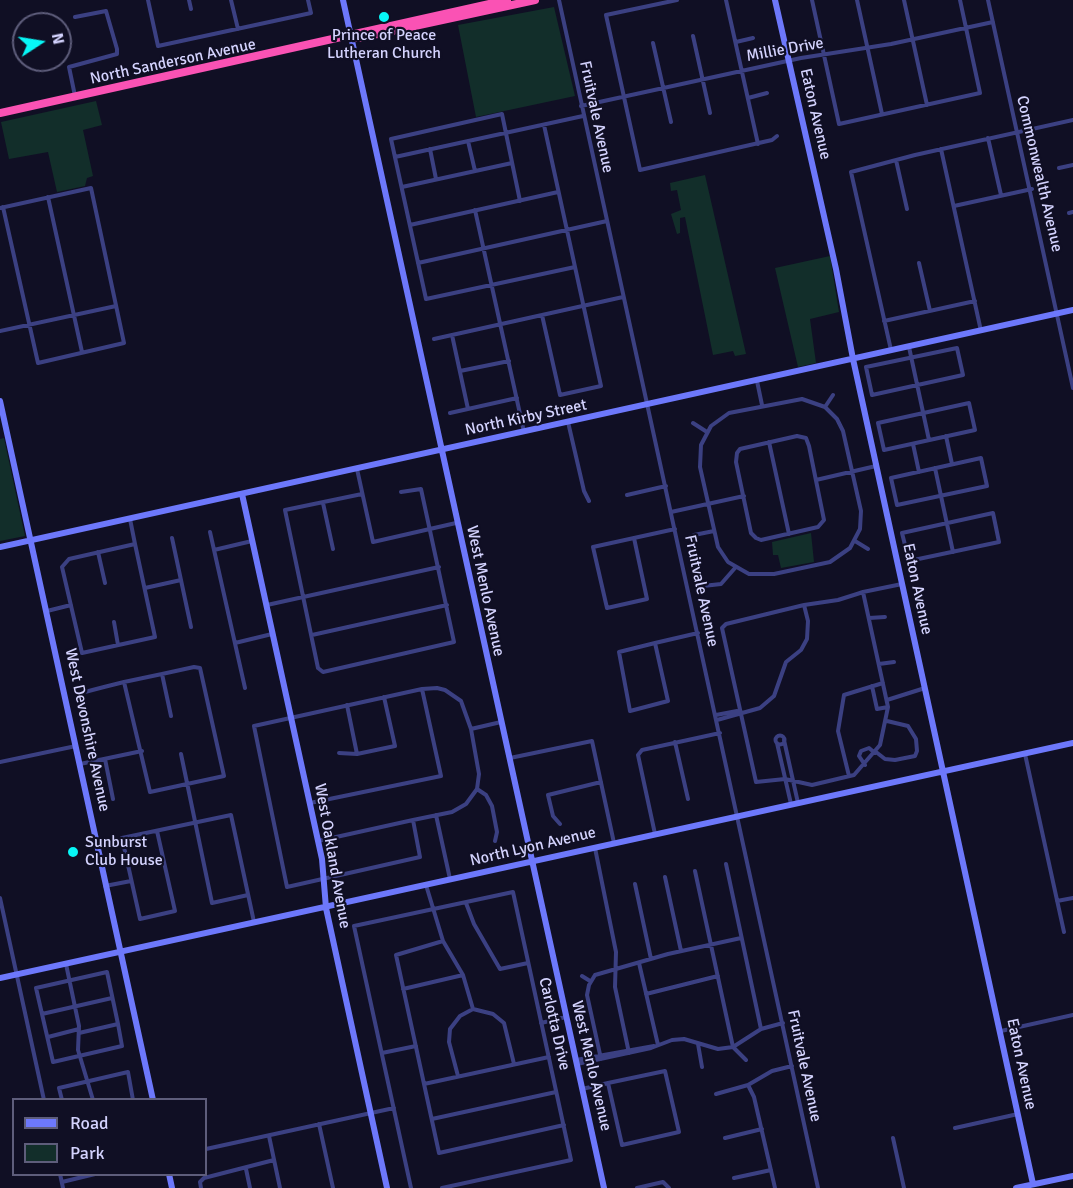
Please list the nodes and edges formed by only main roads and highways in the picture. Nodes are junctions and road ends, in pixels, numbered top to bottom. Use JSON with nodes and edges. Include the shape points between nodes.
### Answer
{"nodes":[{"id":1,"x":507,"y":0,"type":"edge"},
{"id":2,"x":535,"y":0,"type":"edge"},
{"id":3,"x":475,"y":7,"type":"junction"},
{"id":4,"x":453,"y":18,"type":"junction"},
{"id":5,"x":351,"y":37,"type":"junction"},
{"id":6,"x":0,"y":113,"type":"edge"}],
"edges":[{"from":1,"to":3,"type":"highway","name":"North Sanderson Avenue"},
{"from":2,"to":4,"type":"highway","name":"North Sanderson Avenue"},
{"from":3,"to":4,"type":"highway","via":[[454,14]]},
{"from":3,"to":5,"type":"highway","name":"North Sanderson Avenue"},
{"from":4,"to":5,"type":"highway","name":"North Sanderson Avenue"},
{"from":5,"to":6,"type":"highway","name":"North Sanderson Avenue"}]}
